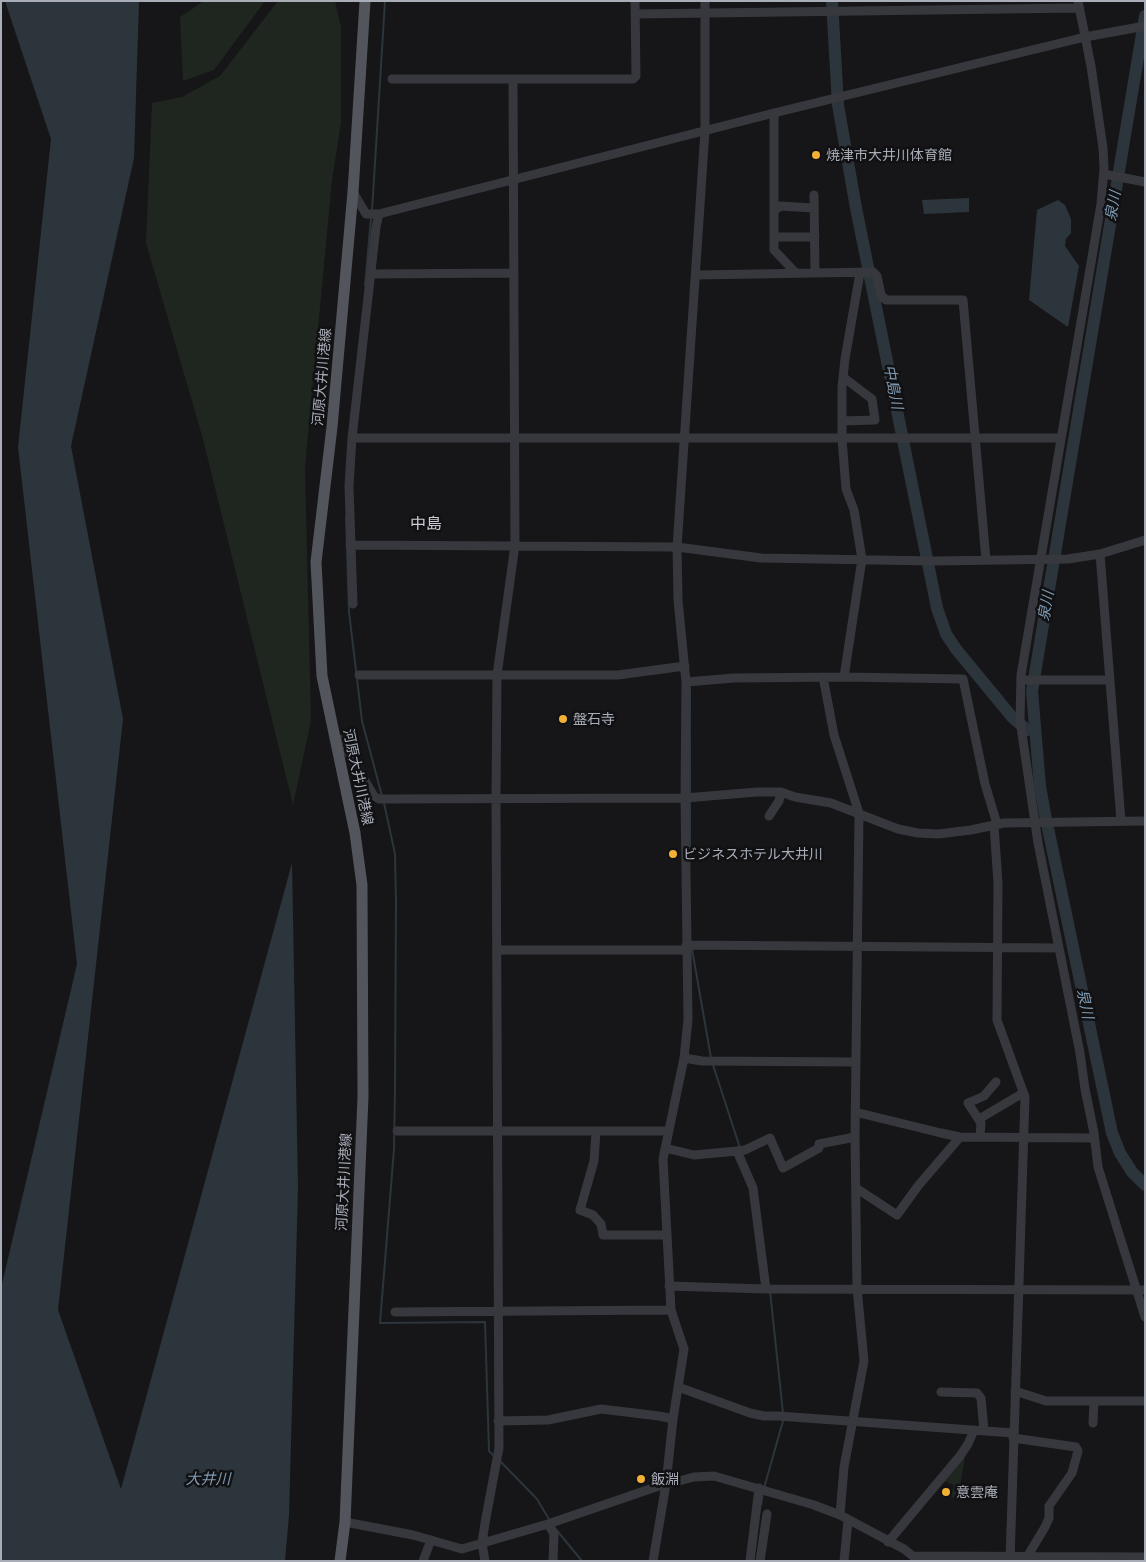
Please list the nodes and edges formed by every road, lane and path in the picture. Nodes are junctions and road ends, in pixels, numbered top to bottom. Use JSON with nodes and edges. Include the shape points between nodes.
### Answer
{"nodes":[{"id":1,"x":365,"y":1,"type":"edge"},
{"id":2,"x":635,"y":1,"type":"edge"},
{"id":3,"x":705,"y":1,"type":"edge"},
{"id":4,"x":1078,"y":4,"type":"edge"},
{"id":5,"x":705,"y":13,"type":"junction"},
{"id":6,"x":635,"y":14,"type":"junction"},
{"id":7,"x":1141,"y":27,"type":"edge"},
{"id":8,"x":1085,"y":38,"type":"junction"},
{"id":9,"x":392,"y":78,"type":"dead end"},
{"id":10,"x":513,"y":79,"type":"junction"},
{"id":11,"x":774,"y":113,"type":"junction"},
{"id":12,"x":704,"y":131,"type":"junction"},
{"id":13,"x":1104,"y":174,"type":"junction"},
{"id":14,"x":514,"y":179,"type":"junction"},
{"id":15,"x":1145,"y":182,"type":"edge"},
{"id":16,"x":353,"y":192,"type":"junction"},
{"id":17,"x":814,"y":195,"type":"dead end"},
{"id":18,"x":814,"y":208,"type":"junction"},
{"id":19,"x":774,"y":211,"type":"junction"},
{"id":20,"x":374,"y":214,"type":"junction"},
{"id":21,"x":774,"y":237,"type":"junction"},
{"id":22,"x":814,"y":237,"type":"junction"},
{"id":23,"x":514,"y":273,"type":"junction"},
{"id":24,"x":796,"y":273,"type":"junction"},
{"id":25,"x":815,"y":273,"type":"junction"},
{"id":26,"x":860,"y":273,"type":"junction"},
{"id":27,"x":370,"y":274,"type":"junction"},
{"id":28,"x":696,"y":275,"type":"junction"},
{"id":29,"x":843,"y":377,"type":"junction"},
{"id":30,"x":842,"y":421,"type":"junction"},
{"id":31,"x":976,"y":437,"type":"junction"},
{"id":32,"x":352,"y":438,"type":"junction"},
{"id":33,"x":515,"y":438,"type":"junction"},
{"id":34,"x":684,"y":438,"type":"junction"},
{"id":35,"x":842,"y":438,"type":"junction"},
{"id":36,"x":1061,"y":438,"type":"junction"},
{"id":37,"x":1145,"y":540,"type":"edge"},
{"id":38,"x":350,"y":545,"type":"junction"},
{"id":39,"x":516,"y":546,"type":"junction"},
{"id":40,"x":677,"y":547,"type":"junction"},
{"id":41,"x":1100,"y":554,"type":"junction"},
{"id":42,"x":862,"y":559,"type":"junction"},
{"id":43,"x":986,"y":560,"type":"junction"},
{"id":44,"x":1040,"y":560,"type":"junction"},
{"id":45,"x":353,"y":604,"type":"dead end"},
{"id":46,"x":685,"y":666,"type":"junction"},
{"id":47,"x":359,"y":675,"type":"dead end"},
{"id":48,"x":497,"y":675,"type":"junction"},
{"id":49,"x":823,"y":677,"type":"junction"},
{"id":50,"x":844,"y":677,"type":"junction"},
{"id":51,"x":1021,"y":680,"type":"junction"},
{"id":52,"x":1110,"y":680,"type":"junction"},
{"id":53,"x":686,"y":682,"type":"junction"},
{"id":54,"x":334,"y":735,"type":"junction"},
{"id":55,"x":781,"y":792,"type":"junction"},
{"id":56,"x":496,"y":798,"type":"junction"},
{"id":57,"x":688,"y":798,"type":"junction"},
{"id":58,"x":859,"y":813,"type":"junction"},
{"id":59,"x":769,"y":816,"type":"dead end"},
{"id":60,"x":1121,"y":821,"type":"junction"},
{"id":61,"x":1145,"y":821,"type":"edge"},
{"id":62,"x":1035,"y":822,"type":"junction"},
{"id":63,"x":996,"y":824,"type":"junction"},
{"id":64,"x":689,"y":946,"type":"junction"},
{"id":65,"x":857,"y":947,"type":"junction"},
{"id":66,"x":998,"y":948,"type":"junction"},
{"id":67,"x":1059,"y":948,"type":"junction"},
{"id":68,"x":497,"y":950,"type":"junction"},
{"id":69,"x":684,"y":1058,"type":"junction"},
{"id":70,"x":856,"y":1062,"type":"junction"},
{"id":71,"x":996,"y":1082,"type":"dead end"},
{"id":72,"x":1023,"y":1094,"type":"junction"},
{"id":73,"x":855,"y":1112,"type":"junction"},
{"id":74,"x":979,"y":1119,"type":"junction"},
{"id":75,"x":397,"y":1131,"type":"dead end"},
{"id":76,"x":669,"y":1131,"type":"junction"},
{"id":77,"x":497,"y":1132,"type":"junction"},
{"id":78,"x":596,"y":1132,"type":"junction"},
{"id":79,"x":960,"y":1137,"type":"junction"},
{"id":80,"x":980,"y":1137,"type":"junction"},
{"id":81,"x":855,"y":1138,"type":"junction"},
{"id":82,"x":1023,"y":1138,"type":"junction"},
{"id":83,"x":1094,"y":1138,"type":"junction"},
{"id":84,"x":665,"y":1148,"type":"junction"},
{"id":85,"x":740,"y":1151,"type":"junction"},
{"id":86,"x":856,"y":1188,"type":"junction"},
{"id":87,"x":667,"y":1235,"type":"junction"},
{"id":88,"x":669,"y":1286,"type":"junction"},
{"id":89,"x":857,"y":1288,"type":"junction"},
{"id":90,"x":769,"y":1289,"type":"junction"},
{"id":91,"x":1018,"y":1289,"type":"junction"},
{"id":92,"x":1141,"y":1290,"type":"edge"},
{"id":93,"x":671,"y":1310,"type":"junction"},
{"id":94,"x":395,"y":1312,"type":"dead end"},
{"id":95,"x":498,"y":1312,"type":"junction"},
{"id":96,"x":1145,"y":1317,"type":"edge"},
{"id":97,"x":678,"y":1387,"type":"junction"},
{"id":98,"x":1015,"y":1391,"type":"junction"},
{"id":99,"x":941,"y":1392,"type":"dead end"},
{"id":100,"x":1094,"y":1401,"type":"junction"},
{"id":101,"x":1145,"y":1401,"type":"edge"},
{"id":102,"x":673,"y":1419,"type":"junction"},
{"id":103,"x":498,"y":1421,"type":"junction"},
{"id":104,"x":852,"y":1421,"type":"junction"},
{"id":105,"x":1093,"y":1423,"type":"dead end"},
{"id":106,"x":974,"y":1430,"type":"junction"},
{"id":107,"x":984,"y":1431,"type":"junction"},
{"id":108,"x":1013,"y":1435,"type":"junction"},
{"id":109,"x":666,"y":1484,"type":"junction"},
{"id":110,"x":762,"y":1489,"type":"junction"},
{"id":111,"x":767,"y":1514,"type":"dead end"},
{"id":112,"x":844,"y":1518,"type":"junction"},
{"id":113,"x":345,"y":1522,"type":"junction"},
{"id":114,"x":551,"y":1523,"type":"junction"},
{"id":115,"x":431,"y":1540,"type":"junction"},
{"id":116,"x":888,"y":1542,"type":"junction"},
{"id":117,"x":482,"y":1543,"type":"junction"},
{"id":118,"x":1027,"y":1556,"type":"junction"},
{"id":119,"x":917,"y":1558,"type":"edge"},
{"id":120,"x":1145,"y":1558,"type":"edge"},
{"id":121,"x":1010,"y":1559,"type":"edge"},
{"id":122,"x":340,"y":1561,"type":"edge"},
{"id":123,"x":423,"y":1561,"type":"edge"},
{"id":124,"x":485,"y":1561,"type":"edge"},
{"id":125,"x":553,"y":1561,"type":"edge"},
{"id":126,"x":653,"y":1561,"type":"edge"},
{"id":127,"x":750,"y":1561,"type":"edge"},
{"id":128,"x":760,"y":1561,"type":"edge"},
{"id":129,"x":844,"y":1561,"type":"edge"}],
"edges":[{"from":1,"to":16,"type":"main road","name":"河原大井川港線"},
{"from":2,"to":6,"type":"street"},
{"from":3,"to":5,"type":"street"},
{"from":4,"to":5,"type":"street"},
{"from":4,"to":8,"type":"street"},
{"from":5,"to":6,"type":"street"},
{"from":5,"to":12,"type":"street"},
{"from":6,"to":10,"type":"street","via":[[636,76],[633,79]]},
{"from":7,"to":8,"type":"street"},
{"from":8,"to":11,"type":"street"},
{"from":8,"to":13,"type":"street","via":[[1101,129]]},
{"from":9,"to":10,"type":"street"},
{"from":10,"to":14,"type":"street"},
{"from":11,"to":12,"type":"street"},
{"from":11,"to":19,"type":"street"},
{"from":12,"to":14,"type":"street"},
{"from":12,"to":28,"type":"street"},
{"from":13,"to":15,"type":"street"},
{"from":13,"to":36,"type":"street"},
{"from":14,"to":20,"type":"street"},
{"from":14,"to":23,"type":"street"},
{"from":16,"to":20,"type":"street","via":[[366,214]]},
{"from":16,"to":54,"type":"main road","name":"河原大井川港線","via":[[316,562],[322,676]]},
{"from":17,"to":18,"type":"street"},
{"from":18,"to":19,"type":"street","via":[[780,206]]},
{"from":18,"to":22,"type":"street"},
{"from":19,"to":21,"type":"street"},
{"from":20,"to":27,"type":"street","via":[[376,227]]},
{"from":21,"to":22,"type":"street"},
{"from":21,"to":24,"type":"street","via":[[774,250]]},
{"from":22,"to":25,"type":"street"},
{"from":23,"to":27,"type":"street"},
{"from":23,"to":33,"type":"street"},
{"from":24,"to":25,"type":"street"},
{"from":24,"to":28,"type":"street"},
{"from":25,"to":26,"type":"street"},
{"from":26,"to":29,"type":"street"},
{"from":26,"to":31,"type":"street","via":[[873,272],[877,276],[881,295],[886,300],[963,300]]},
{"from":27,"to":32,"type":"street"},
{"from":28,"to":34,"type":"street"},
{"from":29,"to":30,"type":"street"},
{"from":29,"to":30,"type":"street","via":[[872,399],[875,420]]},
{"from":30,"to":35,"type":"street"},
{"from":31,"to":35,"type":"street"},
{"from":31,"to":36,"type":"street"},
{"from":31,"to":43,"type":"street"},
{"from":32,"to":33,"type":"street"},
{"from":32,"to":38,"type":"street"},
{"from":33,"to":34,"type":"street"},
{"from":33,"to":39,"type":"street"},
{"from":34,"to":35,"type":"street"},
{"from":34,"to":40,"type":"street"},
{"from":35,"to":42,"type":"street","via":[[846,489],[854,510]]},
{"from":36,"to":44,"type":"street"},
{"from":37,"to":41,"type":"street"},
{"from":38,"to":39,"type":"street"},
{"from":38,"to":45,"type":"street"},
{"from":39,"to":40,"type":"street"},
{"from":39,"to":48,"type":"street"},
{"from":40,"to":42,"type":"street","via":[[761,558]]},
{"from":40,"to":46,"type":"street","via":[[678,600]]},
{"from":41,"to":44,"type":"street"},
{"from":41,"to":52,"type":"street"},
{"from":42,"to":43,"type":"street"},
{"from":42,"to":50,"type":"street"},
{"from":43,"to":44,"type":"street"},
{"from":44,"to":51,"type":"street"},
{"from":46,"to":48,"type":"street","via":[[618,675]]},
{"from":46,"to":53,"type":"street"},
{"from":47,"to":48,"type":"street"},
{"from":48,"to":56,"type":"street"},
{"from":49,"to":50,"type":"street"},
{"from":49,"to":53,"type":"street"},
{"from":49,"to":58,"type":"street","via":[[834,735]]},
{"from":50,"to":63,"type":"street","via":[[963,679]]},
{"from":51,"to":52,"type":"street"},
{"from":51,"to":62,"type":"street","via":[[1022,743]]},
{"from":52,"to":60,"type":"street"},
{"from":53,"to":57,"type":"street"},
{"from":54,"to":56,"type":"street","via":[[342,742],[374,796],[383,799]]},
{"from":54,"to":113,"type":"main road","name":"河原大井川港線","via":[[355,833],[362,895],[363,1097]]},
{"from":55,"to":57,"type":"street"},
{"from":55,"to":58,"type":"street"},
{"from":55,"to":59,"type":"street"},
{"from":56,"to":57,"type":"street"},
{"from":56,"to":68,"type":"street"},
{"from":57,"to":64,"type":"street"},
{"from":58,"to":63,"type":"street","via":[[898,829],[918,833],[938,834]]},
{"from":58,"to":65,"type":"street"},
{"from":60,"to":61,"type":"street"},
{"from":60,"to":62,"type":"street"},
{"from":62,"to":63,"type":"street"},
{"from":62,"to":67,"type":"street"},
{"from":63,"to":66,"type":"street"},
{"from":64,"to":65,"type":"street"},
{"from":64,"to":68,"type":"street"},
{"from":64,"to":69,"type":"street"},
{"from":65,"to":66,"type":"street"},
{"from":65,"to":70,"type":"street"},
{"from":66,"to":67,"type":"street"},
{"from":66,"to":72,"type":"street","via":[[997,1020]]},
{"from":67,"to":83,"type":"street"},
{"from":68,"to":77,"type":"street"},
{"from":69,"to":70,"type":"street"},
{"from":69,"to":76,"type":"street"},
{"from":70,"to":73,"type":"street"},
{"from":71,"to":74,"type":"street","via":[[984,1096],[968,1104]]},
{"from":72,"to":74,"type":"street"},
{"from":72,"to":82,"type":"street"},
{"from":73,"to":79,"type":"street"},
{"from":73,"to":81,"type":"street"},
{"from":74,"to":80,"type":"street","via":[[982,1123]]},
{"from":75,"to":77,"type":"street"},
{"from":76,"to":78,"type":"street"},
{"from":76,"to":84,"type":"street"},
{"from":77,"to":78,"type":"street"},
{"from":77,"to":95,"type":"street"},
{"from":78,"to":87,"type":"street","via":[[594,1161],[580,1210],[593,1215],[601,1224],[603,1235]]},
{"from":79,"to":80,"type":"street"},
{"from":79,"to":86,"type":"street","via":[[897,1215]]},
{"from":80,"to":82,"type":"street"},
{"from":81,"to":85,"type":"street","via":[[819,1144],[819,1148],[783,1168],[770,1138]]},
{"from":81,"to":86,"type":"street"},
{"from":82,"to":83,"type":"street"},
{"from":82,"to":91,"type":"street"},
{"from":83,"to":92,"type":"street","via":[[1098,1167]]},
{"from":84,"to":85,"type":"street","via":[[694,1155]]},
{"from":84,"to":87,"type":"street"},
{"from":85,"to":90,"type":"street","via":[[753,1188]]},
{"from":86,"to":89,"type":"street"},
{"from":87,"to":88,"type":"street"},
{"from":88,"to":90,"type":"street"},
{"from":88,"to":93,"type":"street"},
{"from":89,"to":90,"type":"street"},
{"from":89,"to":91,"type":"street"},
{"from":89,"to":104,"type":"street","via":[[864,1361]]},
{"from":91,"to":92,"type":"street"},
{"from":91,"to":98,"type":"street"},
{"from":92,"to":96,"type":"street"},
{"from":93,"to":95,"type":"street"},
{"from":93,"to":97,"type":"street","via":[[684,1349]]},
{"from":94,"to":95,"type":"street"},
{"from":95,"to":103,"type":"street"},
{"from":97,"to":102,"type":"street"},
{"from":97,"to":104,"type":"street","via":[[764,1416]]},
{"from":98,"to":100,"type":"street","via":[[1046,1400]]},
{"from":98,"to":108,"type":"street"},
{"from":99,"to":107,"type":"street","via":[[977,1393]]},
{"from":100,"to":101,"type":"street"},
{"from":100,"to":105,"type":"street"},
{"from":102,"to":103,"type":"street","via":[[600,1409],[548,1420]]},
{"from":102,"to":109,"type":"street"},
{"from":103,"to":117,"type":"street","via":[[498,1456]]},
{"from":104,"to":106,"type":"street"},
{"from":104,"to":112,"type":"street","via":[[844,1467]]},
{"from":106,"to":107,"type":"street"},
{"from":106,"to":116,"type":"street","via":[[960,1456]]},
{"from":107,"to":108,"type":"street"},
{"from":108,"to":118,"type":"street","via":[[1076,1447],[1078,1451],[1072,1473],[1050,1506],[1046,1527]]},
{"from":108,"to":121,"type":"street"},
{"from":109,"to":110,"type":"street","via":[[714,1476]]},
{"from":109,"to":114,"type":"street"},
{"from":109,"to":126,"type":"street"},
{"from":110,"to":112,"type":"street"},
{"from":110,"to":127,"type":"street"},
{"from":111,"to":128,"type":"street"},
{"from":112,"to":116,"type":"street"},
{"from":112,"to":129,"type":"street"},
{"from":113,"to":115,"type":"street"},
{"from":113,"to":122,"type":"main road","name":"河原大井川港線"},
{"from":114,"to":117,"type":"street"},
{"from":114,"to":125,"type":"street"},
{"from":115,"to":117,"type":"street","via":[[462,1549]]},
{"from":115,"to":123,"type":"street"},
{"from":116,"to":119,"type":"street"},
{"from":117,"to":124,"type":"street"},
{"from":118,"to":120,"type":"street"},
{"from":118,"to":121,"type":"street"},
{"from":119,"to":121,"type":"street"}]}
